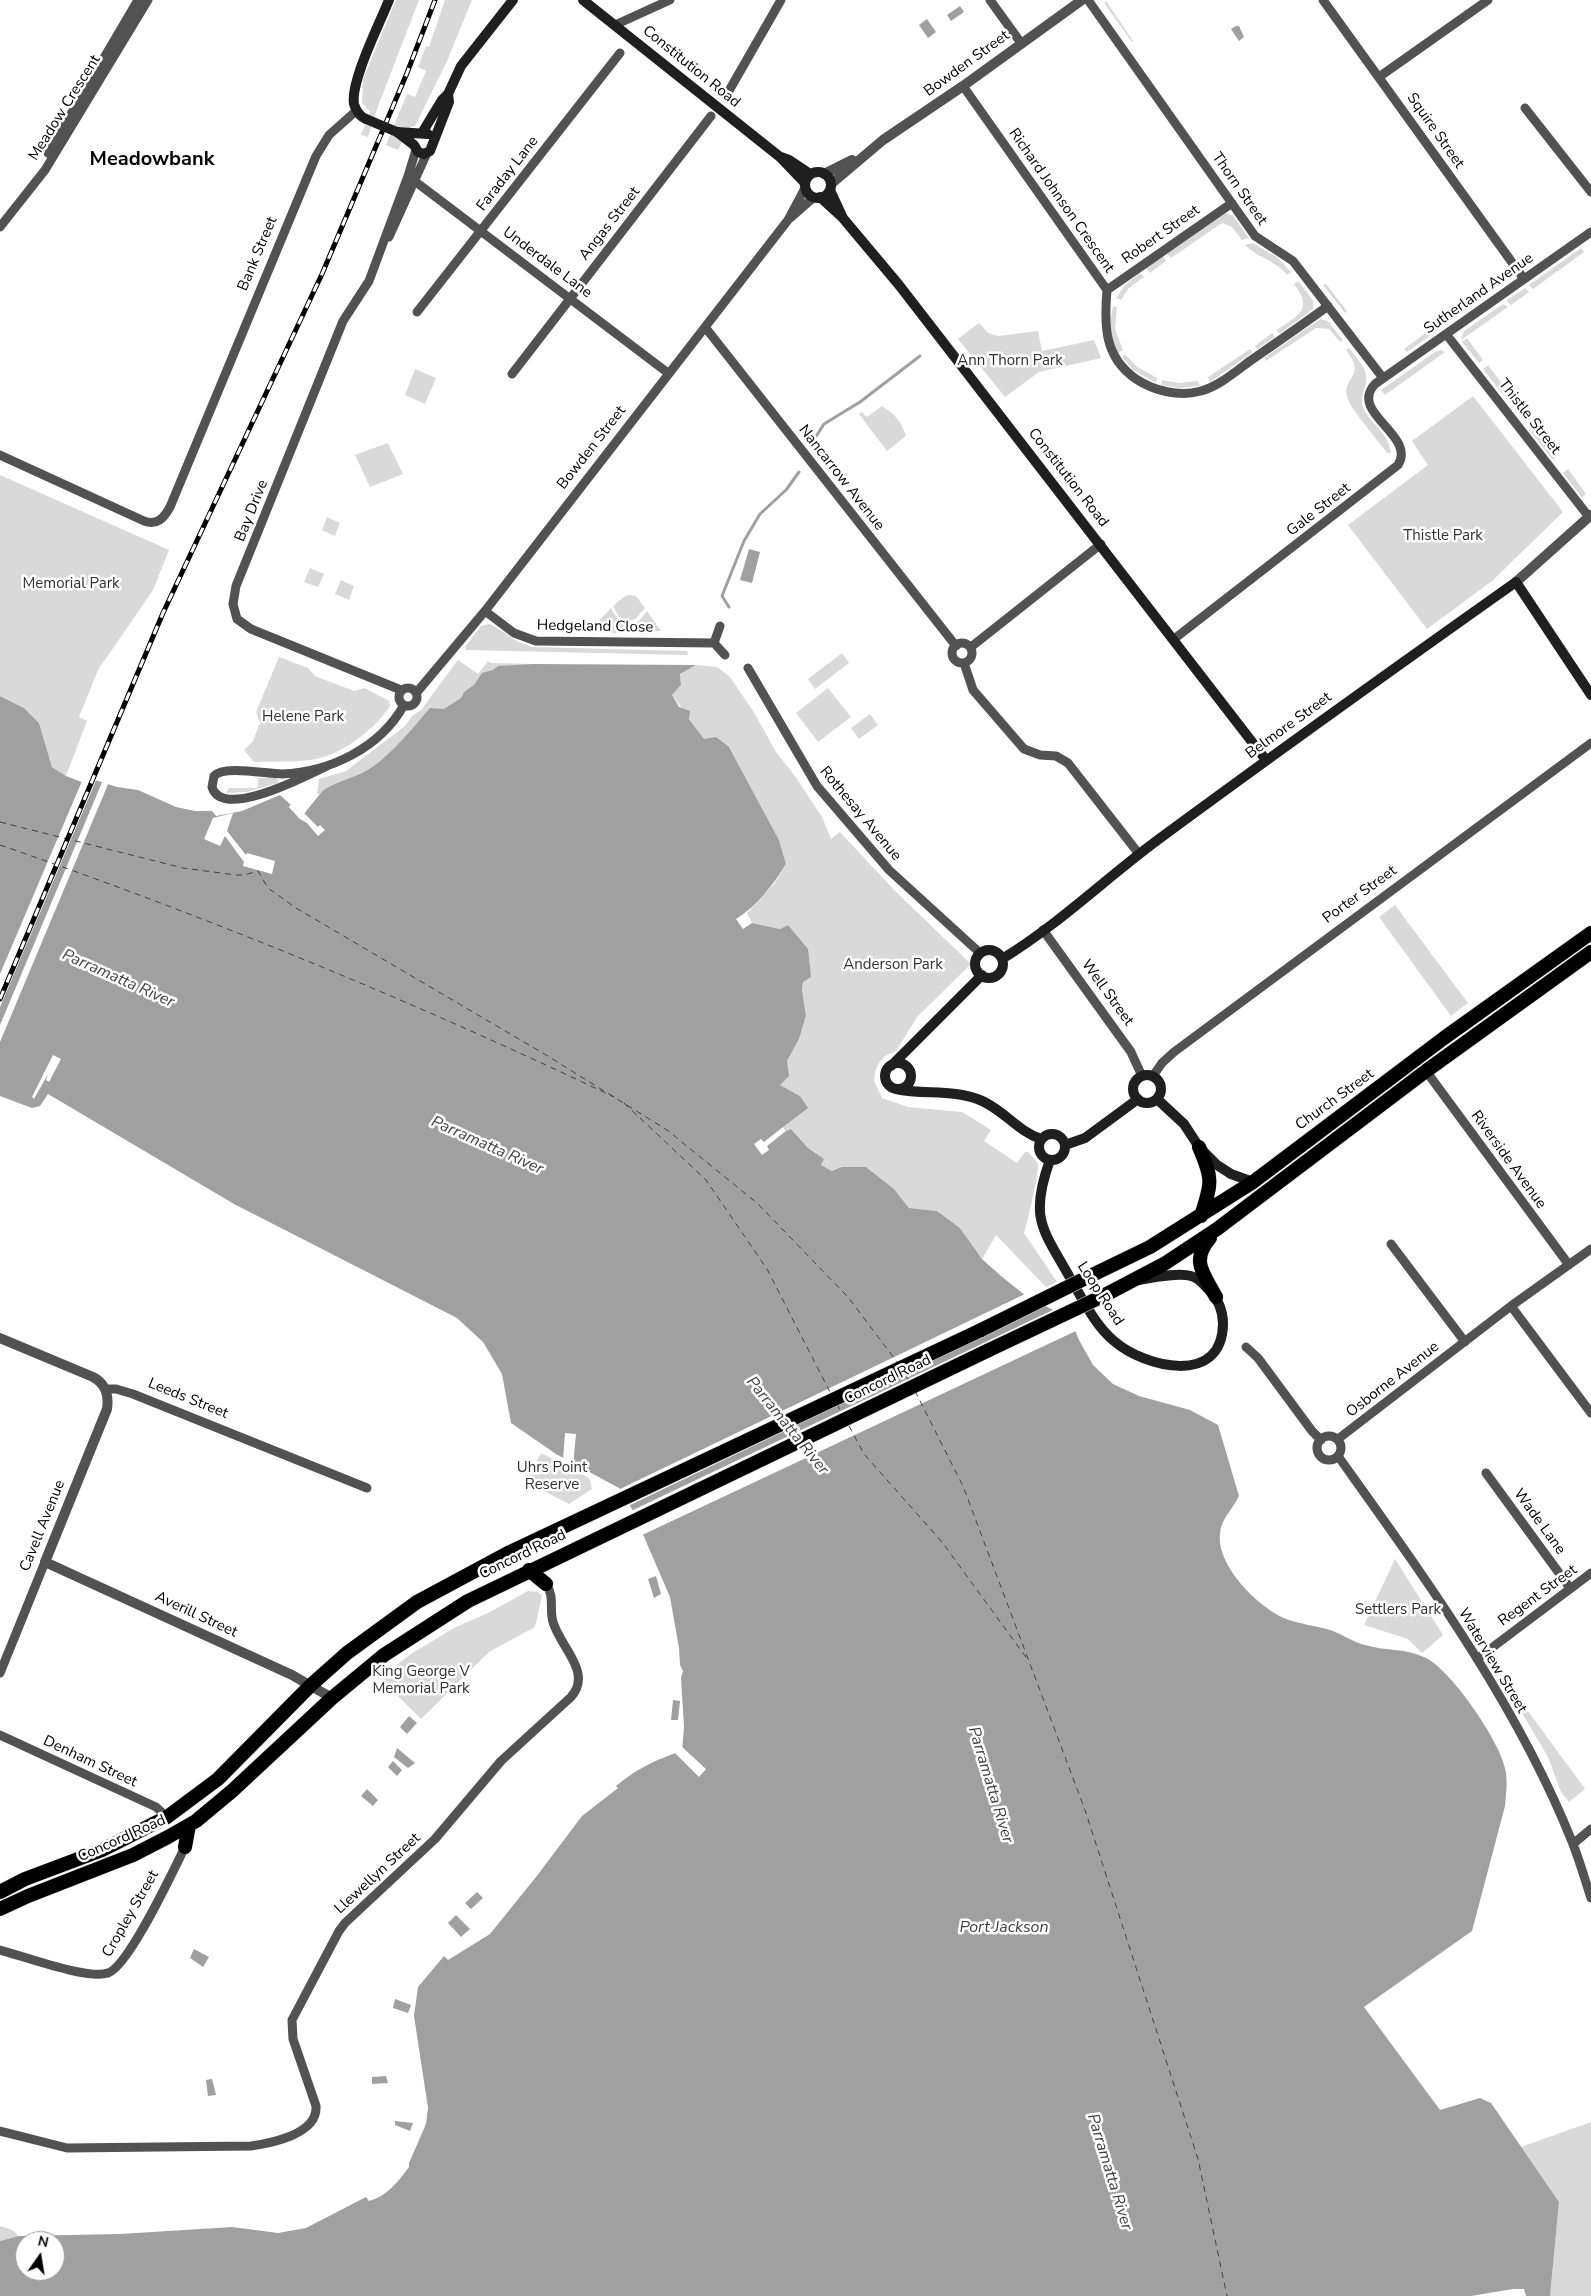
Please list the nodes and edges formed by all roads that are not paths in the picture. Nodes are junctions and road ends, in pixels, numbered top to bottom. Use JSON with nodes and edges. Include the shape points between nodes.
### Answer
{"nodes":[{"id":1,"x":138,"y":0,"type":"edge"},
{"id":2,"x":148,"y":0,"type":"edge"},
{"id":3,"x":389,"y":0,"type":"edge"},
{"id":4,"x":513,"y":0,"type":"edge"},
{"id":5,"x":583,"y":0,"type":"edge"},
{"id":6,"x":670,"y":0,"type":"edge"},
{"id":7,"x":781,"y":0,"type":"edge"},
{"id":8,"x":990,"y":0,"type":"edge"},
{"id":9,"x":1082,"y":0,"type":"edge"},
{"id":10,"x":1088,"y":0,"type":"edge"},
{"id":11,"x":1323,"y":0,"type":"edge"},
{"id":12,"x":1488,"y":0,"type":"edge"},
{"id":13,"x":615,"y":26,"type":"junction"},
{"id":14,"x":1021,"y":43,"type":"junction"},
{"id":15,"x":620,"y":53,"type":"dead end"},
{"id":16,"x":1379,"y":77,"type":"junction"},
{"id":17,"x":963,"y":86,"type":"junction"},
{"id":18,"x":448,"y":94,"type":"junction"},
{"id":19,"x":726,"y":96,"type":"dead end"},
{"id":20,"x":1525,"y":108,"type":"dead end"},
{"id":21,"x":356,"y":111,"type":"junction"},
{"id":22,"x":711,"y":116,"type":"dead end"},
{"id":23,"x":421,"y":134,"type":"junction"},
{"id":24,"x":403,"y":135,"type":"junction"},
{"id":25,"x":434,"y":142,"type":"junction"},
{"id":26,"x":415,"y":148,"type":"junction"},
{"id":27,"x":868,"y":152,"type":"junction"},
{"id":28,"x":427,"y":153,"type":"junction"},
{"id":29,"x":824,"y":174,"type":"junction"},
{"id":30,"x":412,"y":178,"type":"junction"},
{"id":31,"x":807,"y":182,"type":"junction"},
{"id":32,"x":830,"y":187,"type":"junction"},
{"id":33,"x":1591,"y":192,"type":"edge"},
{"id":34,"x":817,"y":197,"type":"junction"},
{"id":35,"x":1232,"y":203,"type":"junction"},
{"id":36,"x":0,"y":217,"type":"edge"},
{"id":37,"x":842,"y":217,"type":"junction"},
{"id":38,"x":788,"y":220,"type":"junction"},
{"id":39,"x":0,"y":227,"type":"edge"},
{"id":40,"x":481,"y":230,"type":"junction"},
{"id":41,"x":1591,"y":232,"type":"edge"},
{"id":42,"x":1524,"y":279,"type":"junction"},
{"id":43,"x":1107,"y":290,"type":"junction"},
{"id":44,"x":570,"y":297,"type":"junction"},
{"id":45,"x":1328,"y":306,"type":"junction"},
{"id":46,"x":417,"y":312,"type":"dead end"},
{"id":47,"x":705,"y":326,"type":"junction"},
{"id":48,"x":1446,"y":334,"type":"junction"},
{"id":49,"x":668,"y":373,"type":"junction"},
{"id":50,"x":512,"y":374,"type":"dead end"},
{"id":51,"x":1383,"y":378,"type":"junction"},
{"id":52,"x":0,"y":455,"type":"edge"},
{"id":53,"x":1590,"y":516,"type":"edge"},
{"id":54,"x":1101,"y":544,"type":"junction"},
{"id":55,"x":1516,"y":582,"type":"junction"},
{"id":56,"x":484,"y":611,"type":"junction"},
{"id":57,"x":720,"y":626,"type":"dead end"},
{"id":58,"x":1174,"y":639,"type":"junction"},
{"id":59,"x":714,"y":644,"type":"junction"},
{"id":60,"x":956,"y":646,"type":"junction"},
{"id":61,"x":971,"y":648,"type":"junction"},
{"id":62,"x":725,"y":655,"type":"dead end"},
{"id":63,"x":964,"y":663,"type":"junction"},
{"id":64,"x":748,"y":668,"type":"dead end"},
{"id":65,"x":401,"y":690,"type":"junction"},
{"id":66,"x":417,"y":692,"type":"junction"},
{"id":67,"x":1591,"y":695,"type":"edge"},
{"id":68,"x":404,"y":705,"type":"junction"},
{"id":69,"x":1591,"y":743,"type":"edge"},
{"id":70,"x":1266,"y":760,"type":"junction"},
{"id":71,"x":329,"y":765,"type":"junction"},
{"id":72,"x":1139,"y":854,"type":"junction"},
{"id":73,"x":1043,"y":930,"type":"junction"},
{"id":74,"x":1591,"y":933,"type":"edge"},
{"id":75,"x":1591,"y":952,"type":"edge"},
{"id":76,"x":980,"y":953,"type":"junction"},
{"id":77,"x":1002,"y":959,"type":"junction"},
{"id":78,"x":982,"y":975,"type":"junction"},
{"id":79,"x":915,"y":1042,"type":"junction"},
{"id":80,"x":890,"y":1066,"type":"junction"},
{"id":81,"x":1426,"y":1071,"type":"junction"},
{"id":82,"x":910,"y":1072,"type":"junction"},
{"id":83,"x":1148,"y":1076,"type":"junction"},
{"id":84,"x":896,"y":1089,"type":"junction"},
{"id":85,"x":933,"y":1092,"type":"junction"},
{"id":86,"x":1157,"y":1099,"type":"junction"},
{"id":87,"x":1138,"y":1100,"type":"junction"},
{"id":88,"x":1041,"y":1139,"type":"junction"},
{"id":89,"x":1065,"y":1145,"type":"junction"},
{"id":90,"x":1199,"y":1148,"type":"junction"},
{"id":91,"x":1050,"y":1160,"type":"junction"},
{"id":92,"x":1253,"y":1182,"type":"junction"},
{"id":93,"x":1201,"y":1216,"type":"junction"},
{"id":94,"x":1217,"y":1229,"type":"junction"},
{"id":95,"x":1391,"y":1244,"type":"dead end"},
{"id":96,"x":1591,"y":1249,"type":"edge"},
{"id":97,"x":1569,"y":1265,"type":"junction"},
{"id":98,"x":1088,"y":1277,"type":"joint"},
{"id":99,"x":1133,"y":1281,"type":"junction"},
{"id":100,"x":1103,"y":1296,"type":"joint"},
{"id":101,"x":1216,"y":1297,"type":"junction"},
{"id":102,"x":1511,"y":1306,"type":"junction"},
{"id":103,"x":0,"y":1338,"type":"edge"},
{"id":104,"x":1465,"y":1342,"type":"junction"},
{"id":105,"x":1246,"y":1348,"type":"dead end"},
{"id":106,"x":106,"y":1389,"type":"junction"},
{"id":107,"x":1591,"y":1413,"type":"edge"},
{"id":108,"x":1338,"y":1439,"type":"junction"},
{"id":109,"x":1321,"y":1440,"type":"junction"},
{"id":110,"x":1338,"y":1456,"type":"junction"},
{"id":111,"x":1486,"y":1473,"type":"dead end"},
{"id":112,"x":367,"y":1488,"type":"dead end"},
{"id":113,"x":45,"y":1562,"type":"junction"},
{"id":114,"x":529,"y":1570,"type":"junction"},
{"id":115,"x":1591,"y":1573,"type":"edge"},
{"id":116,"x":546,"y":1584,"type":"joint"},
{"id":117,"x":1570,"y":1588,"type":"junction"},
{"id":118,"x":1477,"y":1659,"type":"junction"},
{"id":119,"x":0,"y":1673,"type":"edge"},
{"id":120,"x":311,"y":1684,"type":"junction"},
{"id":121,"x":332,"y":1698,"type":"junction"},
{"id":122,"x":0,"y":1735,"type":"edge"},
{"id":123,"x":167,"y":1816,"type":"junction"},
{"id":124,"x":189,"y":1825,"type":"junction"},
{"id":125,"x":1591,"y":1829,"type":"edge"},
{"id":126,"x":1573,"y":1844,"type":"junction"},
{"id":127,"x":185,"y":1847,"type":"joint"},
{"id":128,"x":0,"y":1892,"type":"edge"},
{"id":129,"x":1591,"y":1898,"type":"edge"},
{"id":130,"x":0,"y":1909,"type":"edge"},
{"id":131,"x":0,"y":1950,"type":"edge"},
{"id":132,"x":0,"y":2131,"type":"edge"}],
"edges":[{"from":1,"to":36,"type":"street","name":"Meadow Crescent","via":[[39,168]]},
{"from":2,"to":39,"type":"street","name":"Meadow Crescent","via":[[44,170]]},
{"from":3,"to":21,"type":"main road","via":[[357,81]]},
{"from":4,"to":18,"type":"main road","via":[[462,66]]},
{"from":5,"to":13,"type":"main road","name":"Constitution Road"},
{"from":6,"to":13,"type":"street"},
{"from":7,"to":19,"type":"street"},
{"from":8,"to":14,"type":"street"},
{"from":9,"to":14,"type":"street","name":"Bowden Street"},
{"from":10,"to":35,"type":"street","name":"Thorn Street"},
{"from":11,"to":16,"type":"street","name":"Squire Street"},
{"from":12,"to":16,"type":"street"},
{"from":13,"to":31,"type":"main road","name":"Constitution Road"},
{"from":14,"to":17,"type":"street","name":"Bowden Street"},
{"from":15,"to":40,"type":"street","name":"Faraday Lane"},
{"from":16,"to":42,"type":"street","name":"Squire Street"},
{"from":17,"to":27,"type":"street","name":"Bowden Street"},
{"from":17,"to":43,"type":"street","name":"Richard Johnson Crescent"},
{"from":18,"to":23,"type":"main road"},
{"from":18,"to":25,"type":"main road"},
{"from":20,"to":33,"type":"street"},
{"from":21,"to":24,"type":"main road","bridge":true,"via":[[366,119]]},
{"from":21,"to":52,"type":"street","name":"Bank Street","via":[[329,134],[316,156],[170,507],[161,520],[153,523]]},
{"from":22,"to":44,"type":"street","name":"Angas Street"},
{"from":23,"to":24,"type":"main road"},
{"from":23,"to":25,"type":"main road","via":[[431,136]]},
{"from":23,"to":26,"type":"main road","via":[[415,138]]},
{"from":24,"to":26,"type":"main road"},
{"from":25,"to":28,"type":"main road"},
{"from":26,"to":28,"type":"main road"},
{"from":26,"to":30,"type":"street","name":"Bay Drive"},
{"from":27,"to":29,"type":"street","name":"Bowden Street"},
{"from":27,"to":32,"type":"street","name":"Bowden Street"},
{"from":28,"to":30,"type":"street","name":"Bay Drive"},
{"from":29,"to":31,"type":"main road","via":[[818,172]]},
{"from":29,"to":32,"type":"main road"},
{"from":30,"to":40,"type":"street","name":"Underdale Lane"},
{"from":30,"to":65,"type":"street","name":"Bay Drive","via":[[389,223],[369,281],[343,321],[236,586],[233,604],[237,619],[251,628]]},
{"from":31,"to":34,"type":"main road","via":[[808,194]]},
{"from":31,"to":38,"type":"street","name":"Bowden Street"},
{"from":32,"to":34,"type":"main road"},
{"from":32,"to":37,"type":"main road","name":"Constitution Road"},
{"from":34,"to":37,"type":"main road","name":"Constitution Road"},
{"from":34,"to":38,"type":"street","name":"Bowden Street"},
{"from":35,"to":43,"type":"street","name":"Robert Street"},
{"from":35,"to":45,"type":"street","name":"Thorn Street","via":[[1256,236],[1293,261]]},
{"from":37,"to":54,"type":"main road","name":"Constitution Road"},
{"from":38,"to":47,"type":"street","name":"Bowden Street"},
{"from":40,"to":44,"type":"street","name":"Underdale Lane"},
{"from":40,"to":46,"type":"street","name":"Faraday Lane"},
{"from":41,"to":42,"type":"street","name":"Sutherland Avenue"},
{"from":42,"to":48,"type":"street","name":"Sutherland Avenue"},
{"from":43,"to":45,"type":"street","name":"Richard Johnson Crescent","via":[[1105,330],[1121,366],[1141,382],[1176,393],[1213,387]]},
{"from":44,"to":49,"type":"street","name":"Underdale Lane"},
{"from":44,"to":50,"type":"street","name":"Angas Street"},
{"from":45,"to":51,"type":"street","name":"Thorn Street"},
{"from":47,"to":49,"type":"street","name":"Bowden Street"},
{"from":47,"to":60,"type":"street","name":"Nancarrow Avenue"},
{"from":48,"to":51,"type":"street","name":"Sutherland Avenue"},
{"from":48,"to":53,"type":"street","name":"Thistle Street"},
{"from":49,"to":56,"type":"street","name":"Bowden Street"},
{"from":51,"to":58,"type":"street","name":"Gale Street","via":[[1372,387],[1369,400],[1371,409],[1399,445],[1402,457],[1398,465]]},
{"from":53,"to":55,"type":"street","name":"Belmore Street"},
{"from":54,"to":58,"type":"main road","name":"Constitution Road"},
{"from":54,"to":61,"type":"street"},
{"from":55,"to":67,"type":"main road"},
{"from":55,"to":70,"type":"main road","name":"Belmore Street"},
{"from":56,"to":59,"type":"street","name":"Hedgeland Close","via":[[514,633],[536,641]]},
{"from":56,"to":66,"type":"street","name":"Bowden Street"},
{"from":57,"to":59,"type":"street"},
{"from":58,"to":70,"type":"main road","name":"Constitution Road"},
{"from":59,"to":62,"type":"street"},
{"from":60,"to":61,"type":"street","via":[[963,644]]},
{"from":60,"to":63,"type":"street","via":[[953,658]]},
{"from":61,"to":63,"type":"street","via":[[972,658]]},
{"from":63,"to":72,"type":"street","via":[[973,690],[1017,742],[1024,749],[1056,756],[1068,763]]},
{"from":64,"to":76,"type":"street","name":"Rothesay Avenue","via":[[817,786],[889,870]]},
{"from":65,"to":66,"type":"street","via":[[411,687]]},
{"from":65,"to":68,"type":"street","via":[[399,699]]},
{"from":66,"to":68,"type":"street","via":[[416,702]]},
{"from":68,"to":71,"type":"street","via":[[397,718],[379,736]]},
{"from":69,"to":83,"type":"street","name":"Porter Street","via":[[1167,1057]]},
{"from":70,"to":72,"type":"main road","name":"Belmore Street"},
{"from":71,"to":71,"type":"street","via":[[294,782],[239,800],[227,800],[215,794],[212,783],[217,773],[227,770],[284,774]]},
{"from":72,"to":73,"type":"main road","name":"Belmore Street"},
{"from":73,"to":77,"type":"main road","name":"Belmore Street"},
{"from":73,"to":83,"type":"street","name":"Well Street"},
{"from":74,"to":92,"type":"highway","name":"Church Street","via":[[1444,1038]]},
{"from":75,"to":81,"type":"highway","name":"Church Street"},
{"from":76,"to":77,"type":"main road","via":[[992,950]]},
{"from":76,"to":78,"type":"main road","via":[[976,965]]},
{"from":77,"to":78,"type":"main road","via":[[1003,967],[998,974]]},
{"from":78,"to":79,"type":"main road"},
{"from":79,"to":80,"type":"main road"},
{"from":79,"to":82,"type":"main road"},
{"from":80,"to":82,"type":"main road","via":[[903,1064]]},
{"from":80,"to":84,"type":"main road","via":[[885,1077]]},
{"from":81,"to":94,"type":"highway","name":"Church Street"},
{"from":81,"to":97,"type":"street","name":"Riverside Avenue"},
{"from":82,"to":84,"type":"main road","via":[[907,1085]]},
{"from":82,"to":85,"type":"main road","via":[[917,1082]]},
{"from":83,"to":86,"type":"main road","via":[[1158,1080],[1161,1086]]},
{"from":83,"to":87,"type":"main road","via":[[1136,1080],[1133,1086]]},
{"from":84,"to":85,"type":"main road"},
{"from":85,"to":88,"type":"main road","via":[[981,1100],[1019,1129]]},
{"from":86,"to":87,"type":"main road","via":[[1148,1103]]},
{"from":86,"to":90,"type":"main road","via":[[1184,1124]]},
{"from":87,"to":89,"type":"main road","via":[[1085,1138]]},
{"from":88,"to":89,"type":"main road","via":[[1054,1134],[1062,1138]]},
{"from":88,"to":91,"type":"main road","via":[[1039,1152]]},
{"from":89,"to":91,"type":"main road","via":[[1060,1158]]},
{"from":90,"to":92,"type":"main road","via":[[1223,1170]]},
{"from":90,"to":93,"type":"highway","via":[[1211,1180]]},
{"from":91,"to":101,"type":"main road","name":"Loop Road","via":[[1038,1201],[1041,1223],[1080,1294],[1113,1341],[1133,1355],[1154,1363],[1175,1367],[1194,1364],[1210,1355],[1219,1342],[1223,1318]]},
{"from":92,"to":93,"type":"highway","name":"Church Street"},
{"from":93,"to":98,"type":"highway","name":"Church Street"},
{"from":94,"to":99,"type":"highway","name":"Church Street"},
{"from":94,"to":101,"type":"highway","via":[[1204,1244],[1199,1258]]},
{"from":95,"to":104,"type":"street"},
{"from":96,"to":97,"type":"street","name":"Osborne Avenue"},
{"from":97,"to":102,"type":"street","name":"Osborne Avenue"},
{"from":98,"to":120,"type":"highway","name":"Concord Road","bridge":true,"via":[[510,1552],[417,1602]]},
{"from":99,"to":100,"type":"highway","name":"Church Street"},
{"from":99,"to":101,"type":"main road","name":"Loop Road","via":[[1186,1275],[1197,1278]]},
{"from":100,"to":114,"type":"highway","name":"Concord Road","bridge":true},
{"from":102,"to":104,"type":"street","name":"Osborne Avenue"},
{"from":102,"to":107,"type":"street"},
{"from":103,"to":106,"type":"street","name":"Leeds Street","via":[[93,1377]]},
{"from":104,"to":108,"type":"street","name":"Osborne Avenue"},
{"from":105,"to":109,"type":"street","via":[[1258,1358]]},
{"from":106,"to":112,"type":"street","name":"Leeds Street","via":[[133,1394]]},
{"from":106,"to":113,"type":"street","name":"Cavell Avenue","via":[[107,1409]]},
{"from":108,"to":109,"type":"street","via":[[1330,1435]]},
{"from":108,"to":110,"type":"street"},
{"from":109,"to":110,"type":"street","via":[[1319,1452],[1322,1458],[1329,1461]]},
{"from":110,"to":118,"type":"street","name":"Waterview Street"},
{"from":111,"to":117,"type":"street","name":"Wade Lane"},
{"from":113,"to":119,"type":"street","name":"Cavell Avenue"},
{"from":113,"to":120,"type":"street","name":"Averill Street"},
{"from":114,"to":116,"type":"highway"},
{"from":114,"to":121,"type":"highway","name":"Concord Road","via":[[468,1601],[406,1639]]},
{"from":115,"to":117,"type":"street","name":"Regent Street"},
{"from":116,"to":132,"type":"street","name":"Llewellyn Street","via":[[552,1596],[554,1625],[578,1671],[578,1687],[501,1761],[435,1839],[339,1931],[292,2020],[293,2039],[316,2106],[315,2116],[308,2126],[264,2145],[251,2146],[67,2148]]},
{"from":117,"to":118,"type":"street","name":"Regent Street"},
{"from":118,"to":126,"type":"street","name":"Waterview Street","via":[[1533,1757]]},
{"from":120,"to":121,"type":"street","name":"Averill Street"},
{"from":120,"to":123,"type":"highway","name":"Concord Road","via":[[218,1780]]},
{"from":121,"to":124,"type":"highway","name":"Concord Road","via":[[232,1791]]},
{"from":122,"to":123,"type":"street","name":"Denham Street","via":[[156,1807]]},
{"from":123,"to":128,"type":"highway","name":"Concord Road","via":[[102,1850]]},
{"from":124,"to":127,"type":"highway"},
{"from":124,"to":130,"type":"highway","name":"Concord Road","via":[[133,1855]]},
{"from":125,"to":126,"type":"street"},
{"from":126,"to":129,"type":"street","name":"Waterview Street"},
{"from":127,"to":131,"type":"street","name":"Cropley Street","via":[[130,1950],[116,1969],[107,1974],[83,1973]]}]}
